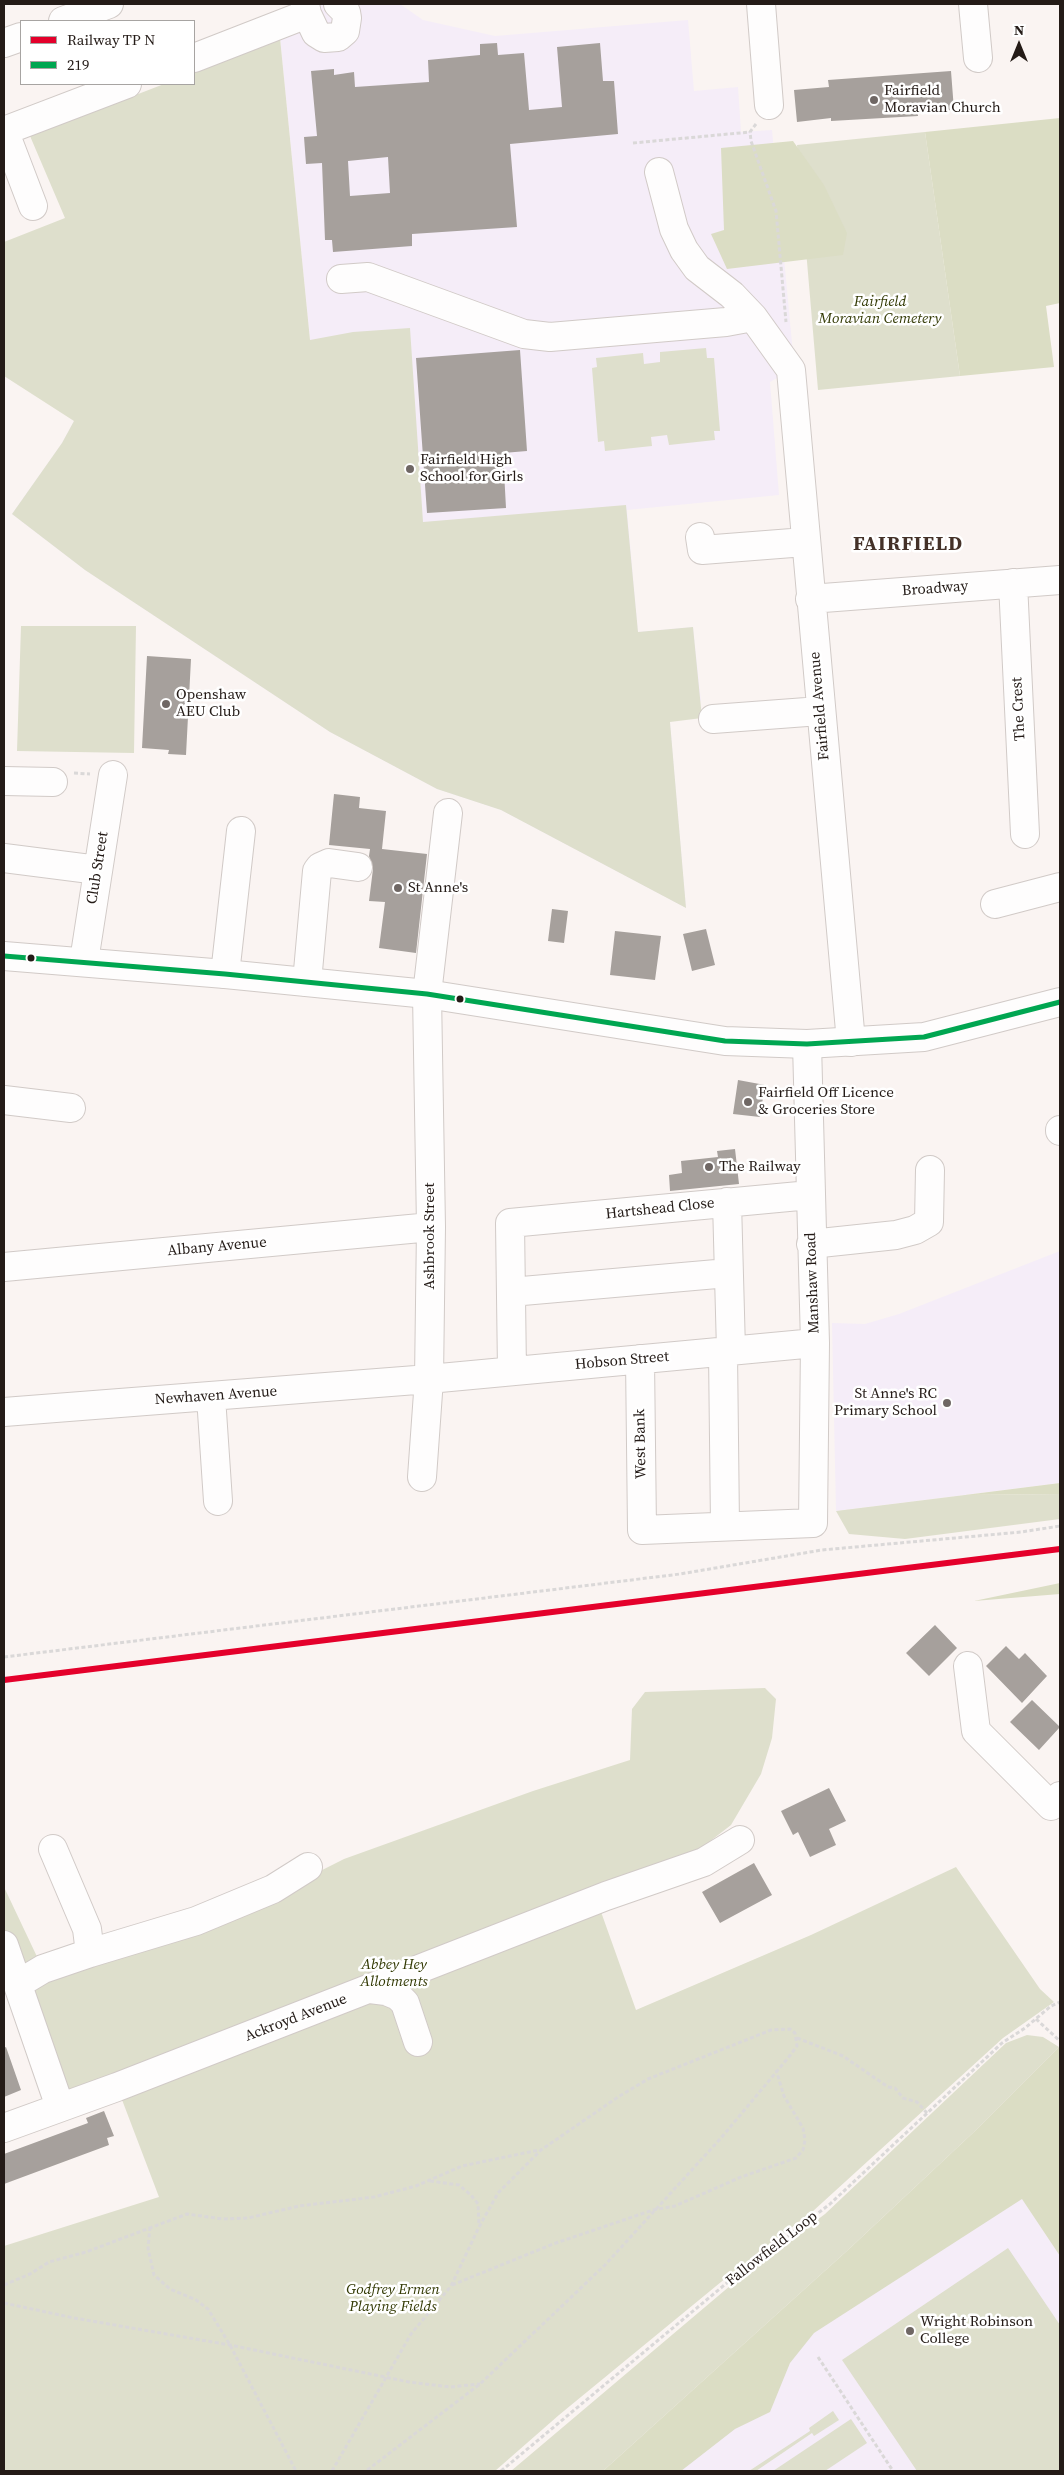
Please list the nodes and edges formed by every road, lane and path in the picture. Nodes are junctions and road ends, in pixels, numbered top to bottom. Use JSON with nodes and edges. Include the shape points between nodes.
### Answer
{"nodes":[{"id":1,"x":109,"y":4,"type":"edge"},
{"id":2,"x":338,"y":4,"type":"edge"},
{"id":3,"x":761,"y":4,"type":"edge"},
{"id":4,"x":974,"y":4,"type":"edge"},
{"id":5,"x":306,"y":9,"type":"edge"},
{"id":6,"x":66,"y":20,"type":"edge"},
{"id":7,"x":20,"y":37,"type":"edge"},
{"id":8,"x":4,"y":43,"type":"edge"},
{"id":9,"x":195,"y":58,"type":"edge"},
{"id":10,"x":978,"y":58,"type":"dead end"},
{"id":11,"x":124,"y":85,"type":"edge"},
{"id":12,"x":769,"y":104,"type":"joint"},
{"id":13,"x":4,"y":130,"type":"edge"},
{"id":14,"x":750,"y":132,"type":"junction"},
{"id":15,"x":633,"y":143,"type":"dead end"},
{"id":16,"x":659,"y":172,"type":"dead end"},
{"id":17,"x":33,"y":206,"type":"dead end"},
{"id":18,"x":341,"y":279,"type":"dead end"},
{"id":19,"x":753,"y":317,"type":"junction"},
{"id":20,"x":787,"y":330,"type":"dead end"},
{"id":21,"x":700,"y":537,"type":"dead end"},
{"id":22,"x":805,"y":542,"type":"junction"},
{"id":23,"x":1060,"y":580,"type":"edge"},
{"id":24,"x":1013,"y":583,"type":"junction"},
{"id":25,"x":810,"y":599,"type":"junction"},
{"id":26,"x":820,"y":711,"type":"junction"},
{"id":27,"x":713,"y":719,"type":"dead end"},
{"id":28,"x":113,"y":775,"type":"joint"},
{"id":29,"x":4,"y":781,"type":"edge"},
{"id":30,"x":53,"y":782,"type":"joint"},
{"id":31,"x":448,"y":814,"type":"dead end"},
{"id":32,"x":241,"y":831,"type":"dead end"},
{"id":33,"x":1025,"y":834,"type":"dead end"},
{"id":34,"x":4,"y":858,"type":"edge"},
{"id":35,"x":358,"y":867,"type":"dead end"},
{"id":36,"x":98,"y":870,"type":"junction"},
{"id":37,"x":1060,"y":887,"type":"edge"},
{"id":38,"x":995,"y":904,"type":"dead end"},
{"id":39,"x":4,"y":956,"type":"edge"},
{"id":40,"x":84,"y":961,"type":"junction"},
{"id":41,"x":225,"y":974,"type":"junction"},
{"id":42,"x":307,"y":982,"type":"junction"},
{"id":43,"x":427,"y":994,"type":"junction"},
{"id":44,"x":1060,"y":1002,"type":"edge"},
{"id":45,"x":851,"y":1042,"type":"junction"},
{"id":46,"x":807,"y":1044,"type":"junction"},
{"id":47,"x":4,"y":1100,"type":"edge"},
{"id":48,"x":71,"y":1108,"type":"dead end"},
{"id":49,"x":930,"y":1170,"type":"dead end"},
{"id":50,"x":810,"y":1195,"type":"junction"},
{"id":51,"x":727,"y":1202,"type":"junction"},
{"id":52,"x":430,"y":1227,"type":"junction"},
{"id":53,"x":811,"y":1244,"type":"junction"},
{"id":54,"x":4,"y":1267,"type":"edge"},
{"id":55,"x":728,"y":1273,"type":"junction"},
{"id":56,"x":511,"y":1292,"type":"junction"},
{"id":57,"x":815,"y":1342,"type":"junction"},
{"id":58,"x":741,"y":1350,"type":"junction"},
{"id":59,"x":640,"y":1359,"type":"junction"},
{"id":60,"x":512,"y":1371,"type":"junction"},
{"id":61,"x":429,"y":1379,"type":"junction"},
{"id":62,"x":211,"y":1397,"type":"junction"},
{"id":63,"x":4,"y":1412,"type":"edge"},
{"id":64,"x":422,"y":1477,"type":"dead end"},
{"id":65,"x":218,"y":1501,"type":"dead end"},
{"id":66,"x":725,"y":1526,"type":"junction"},
{"id":67,"x":1060,"y":1526,"type":"edge"},
{"id":68,"x":4,"y":1657,"type":"edge"},
{"id":69,"x":968,"y":1666,"type":"dead end"},
{"id":70,"x":1057,"y":1806,"type":"edge"},
{"id":71,"x":740,"y":1840,"type":"dead end"},
{"id":72,"x":53,"y":1849,"type":"dead end"},
{"id":73,"x":308,"y":1867,"type":"dead end"},
{"id":74,"x":4,"y":1945,"type":"edge"},
{"id":75,"x":90,"y":1953,"type":"junction"},
{"id":76,"x":18,"y":1984,"type":"junction"},
{"id":77,"x":370,"y":1989,"type":"junction"},
{"id":78,"x":1060,"y":2002,"type":"edge"},
{"id":79,"x":1036,"y":2019,"type":"junction"},
{"id":80,"x":797,"y":2038,"type":"junction"},
{"id":81,"x":1060,"y":2041,"type":"edge"},
{"id":82,"x":418,"y":2042,"type":"dead end"},
{"id":83,"x":776,"y":2070,"type":"junction"},
{"id":84,"x":60,"y":2107,"type":"junction"},
{"id":85,"x":927,"y":2113,"type":"junction"},
{"id":86,"x":4,"y":2128,"type":"edge"},
{"id":87,"x":541,"y":2150,"type":"junction"},
{"id":88,"x":429,"y":2180,"type":"junction"},
{"id":89,"x":653,"y":2210,"type":"junction"},
{"id":90,"x":150,"y":2227,"type":"junction"},
{"id":91,"x":479,"y":2227,"type":"junction"},
{"id":92,"x":4,"y":2285,"type":"edge"},
{"id":93,"x":451,"y":2286,"type":"junction"},
{"id":94,"x":4,"y":2303,"type":"edge"},
{"id":95,"x":230,"y":2345,"type":"junction"},
{"id":96,"x":818,"y":2357,"type":"dead end"},
{"id":97,"x":385,"y":2378,"type":"junction"},
{"id":98,"x":480,"y":2384,"type":"junction"},
{"id":99,"x":296,"y":2471,"type":"edge"},
{"id":100,"x":332,"y":2471,"type":"edge"},
{"id":101,"x":366,"y":2471,"type":"edge"},
{"id":102,"x":501,"y":2471,"type":"edge"},
{"id":103,"x":894,"y":2471,"type":"edge"}],
"edges":[{"from":1,"to":6,"type":"main road"},
{"from":2,"to":5,"type":"main road","via":[[347,18],[345,32],[338,37],[324,38],[316,33]]},
{"from":3,"to":12,"type":"main road"},
{"from":4,"to":10,"type":"main road"},
{"from":5,"to":9,"type":"main road"},
{"from":7,"to":8,"type":"main road"},
{"from":11,"to":13,"type":"main road"},
{"from":12,"to":14,"type":"path"},
{"from":13,"to":17,"type":"main road"},
{"from":14,"to":15,"type":"path"},
{"from":14,"to":20,"type":"path","via":[[776,211]]},
{"from":16,"to":19,"type":"main road","via":[[674,229],[684,250],[697,268],[732,295]]},
{"from":18,"to":19,"type":"main road","via":[[368,277],[524,334],[550,337]]},
{"from":19,"to":22,"type":"main road","name":"Fairfield Avenue","via":[[791,370]]},
{"from":21,"to":22,"type":"main road","via":[[702,550]]},
{"from":22,"to":25,"type":"main road","name":"Fairfield Avenue"},
{"from":23,"to":24,"type":"main road","name":"Broadway"},
{"from":24,"to":25,"type":"main road","name":"Broadway"},
{"from":24,"to":33,"type":"main road","name":"The Crest"},
{"from":25,"to":26,"type":"main road","name":"Fairfield Avenue"},
{"from":26,"to":27,"type":"main road"},
{"from":26,"to":45,"type":"main road","name":"Fairfield Avenue"},
{"from":28,"to":30,"type":"path","via":[[68,772]]},
{"from":28,"to":36,"type":"main road","name":"Club Street"},
{"from":29,"to":30,"type":"main road"},
{"from":31,"to":43,"type":"main road","name":"Ashbrook Street","via":[[451,849],[445,901]]},
{"from":32,"to":41,"type":"main road"},
{"from":34,"to":36,"type":"main road"},
{"from":35,"to":42,"type":"main road","via":[[329,864],[317,871]]},
{"from":36,"to":40,"type":"main road","name":"Club Street"},
{"from":37,"to":38,"type":"main road"},
{"from":39,"to":40,"type":"main road"},
{"from":40,"to":41,"type":"main road"},
{"from":41,"to":42,"type":"main road"},
{"from":42,"to":43,"type":"main road"},
{"from":43,"to":46,"type":"main road","via":[[725,1041]]},
{"from":43,"to":52,"type":"main road","name":"Ashbrook Street"},
{"from":44,"to":45,"type":"main road","via":[[924,1037]]},
{"from":45,"to":46,"type":"main road"},
{"from":46,"to":50,"type":"main road","name":"Manshaw Road"},
{"from":47,"to":48,"type":"main road"},
{"from":49,"to":53,"type":"main road","via":[[929,1222],[896,1235]]},
{"from":50,"to":51,"type":"main road","name":"Hartshead Close"},
{"from":50,"to":53,"type":"main road","name":"Manshaw Road"},
{"from":51,"to":55,"type":"main road"},
{"from":51,"to":56,"type":"main road","name":"Hartshead Close","via":[[510,1223]]},
{"from":52,"to":54,"type":"main road","name":"Albany Avenue"},
{"from":52,"to":61,"type":"main road","name":"Ashbrook Street"},
{"from":53,"to":57,"type":"main road","name":"Manshaw Road"},
{"from":55,"to":56,"type":"main road"},
{"from":55,"to":58,"type":"main road"},
{"from":56,"to":60,"type":"main road"},
{"from":57,"to":58,"type":"main road","name":"Hobson Street"},
{"from":57,"to":66,"type":"main road","name":"Manshaw Road","via":[[813,1523]]},
{"from":58,"to":59,"type":"main road","name":"Hobson Street"},
{"from":58,"to":66,"type":"main road"},
{"from":59,"to":60,"type":"main road","name":"Hobson Street"},
{"from":59,"to":66,"type":"main road","name":"West Bank","via":[[642,1530]]},
{"from":60,"to":61,"type":"main road","name":"Hobson Street"},
{"from":61,"to":62,"type":"main road","name":"Newhaven Avenue"},
{"from":61,"to":64,"type":"main road","name":"Ashbrook Street"},
{"from":62,"to":63,"type":"main road","name":"Newhaven Avenue"},
{"from":62,"to":65,"type":"main road"},
{"from":67,"to":68,"type":"path","via":[[822,1550],[680,1574]]},
{"from":69,"to":70,"type":"main road","via":[[976,1731]]},
{"from":71,"to":77,"type":"main road","name":"Ackroyd Avenue","via":[[704,1862]]},
{"from":72,"to":75,"type":"main road","via":[[87,1929]]},
{"from":73,"to":75,"type":"main road","via":[[273,1889],[196,1921]]},
{"from":74,"to":76,"type":"main road"},
{"from":75,"to":76,"type":"main road","via":[[44,1969]]},
{"from":76,"to":84,"type":"main road"},
{"from":77,"to":82,"type":"main road","via":[[386,1991],[405,2003]]},
{"from":77,"to":84,"type":"main road","name":"Ackroyd Avenue"},
{"from":78,"to":79,"type":"path","name":"Fallowfield Loop","via":[[1050,2006]]},
{"from":79,"to":81,"type":"path"},
{"from":79,"to":85,"type":"path","name":"Fallowfield Loop","via":[[1002,2043]]},
{"from":80,"to":83,"type":"path","via":[[797,2046]]},
{"from":80,"to":85,"type":"path","via":[[844,2056],[888,2087],[895,2088],[903,2098],[917,2102]]},
{"from":80,"to":87,"type":"path","via":[[790,2029],[771,2030],[648,2079]]},
{"from":83,"to":89,"type":"path","via":[[721,2138]]},
{"from":83,"to":89,"type":"path","via":[[784,2096],[803,2128],[803,2150],[796,2158],[675,2206]]},
{"from":84,"to":86,"type":"main road","name":"Ackroyd Avenue"},
{"from":85,"to":102,"type":"path","name":"Fallowfield Loop","via":[[830,2204],[728,2282]]},
{"from":87,"to":88,"type":"path","via":[[462,2166]]},
{"from":87,"to":91,"type":"path","via":[[498,2193]]},
{"from":88,"to":90,"type":"path","via":[[374,2197],[299,2206],[248,2218],[223,2219],[187,2214]]},
{"from":88,"to":91,"type":"path","via":[[459,2185],[471,2195],[478,2204]]},
{"from":89,"to":93,"type":"path","via":[[536,2250]]},
{"from":89,"to":98,"type":"path","via":[[605,2265]]},
{"from":90,"to":92,"type":"path","via":[[86,2252],[49,2262]]},
{"from":90,"to":95,"type":"path","via":[[148,2248],[154,2275],[170,2289],[208,2309]]},
{"from":91,"to":93,"type":"path"},
{"from":93,"to":97,"type":"path","via":[[411,2334]]},
{"from":94,"to":95,"type":"path"},
{"from":95,"to":97,"type":"path"},
{"from":95,"to":99,"type":"path"},
{"from":96,"to":103,"type":"path"},
{"from":97,"to":98,"type":"path","via":[[450,2387]]},
{"from":97,"to":100,"type":"path"},
{"from":98,"to":101,"type":"path"}]}
